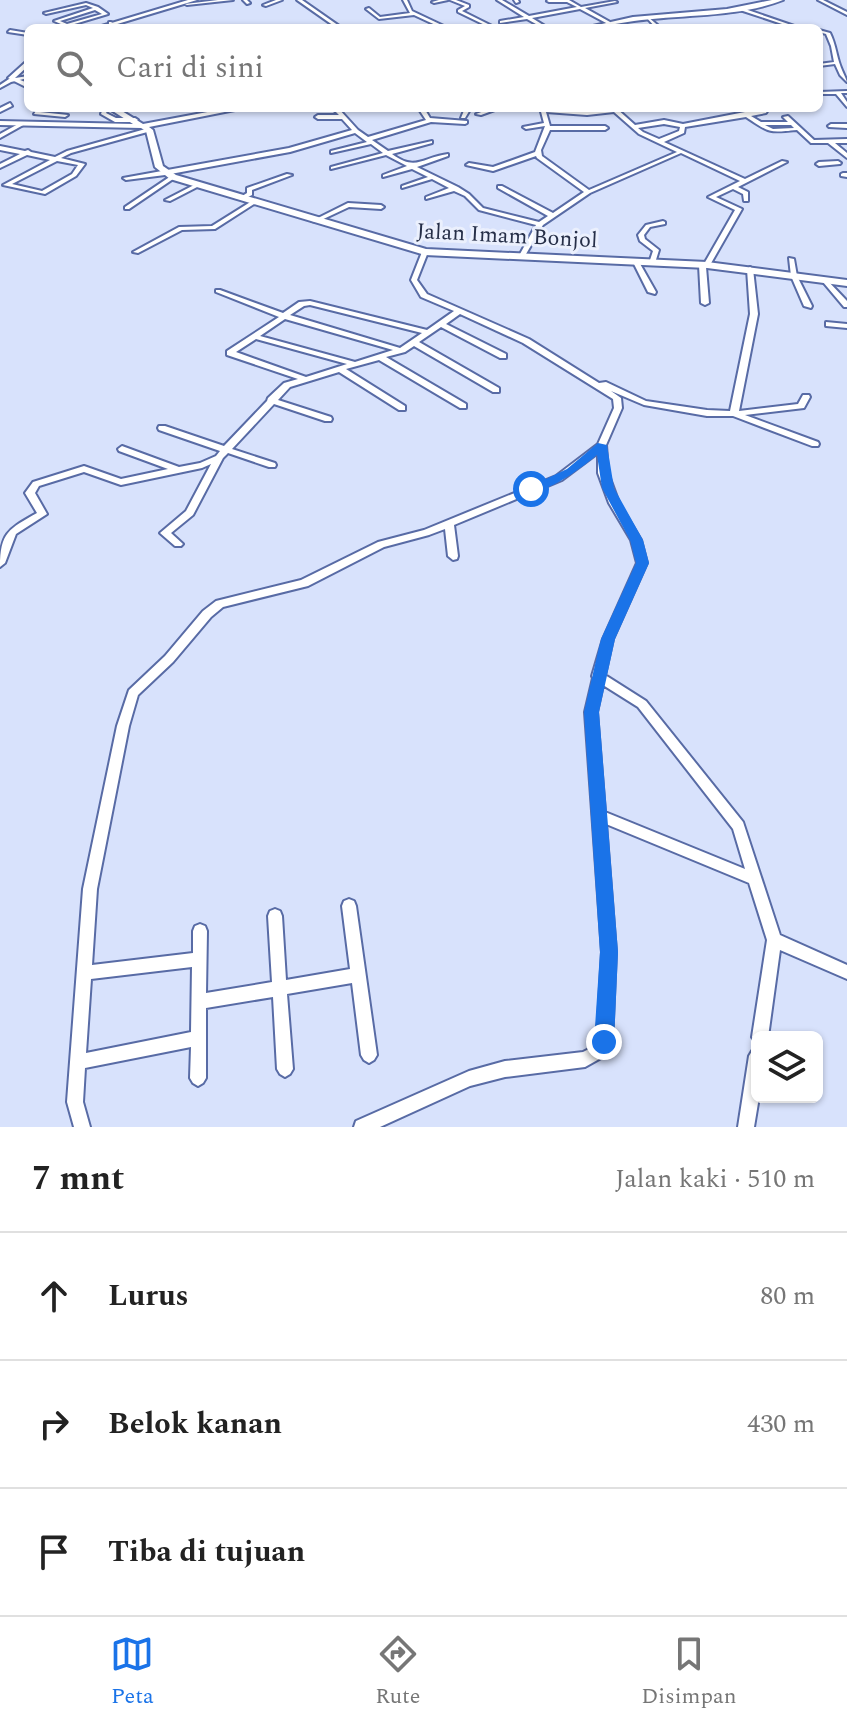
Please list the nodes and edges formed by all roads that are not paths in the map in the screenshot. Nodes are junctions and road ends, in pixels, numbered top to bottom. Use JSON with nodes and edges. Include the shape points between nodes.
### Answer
{"nodes":[{"id":1,"x":231,"y":0,"type":"edge"},
{"id":2,"x":280,"y":0,"type":"edge"},
{"id":3,"x":311,"y":0,"type":"edge"},
{"id":4,"x":405,"y":0,"type":"edge"},
{"id":5,"x":446,"y":0,"type":"edge"},
{"id":6,"x":452,"y":0,"type":"edge"},
{"id":7,"x":499,"y":0,"type":"edge"},
{"id":8,"x":567,"y":0,"type":"edge"},
{"id":9,"x":592,"y":0,"type":"edge"},
{"id":10,"x":780,"y":0,"type":"edge"},
{"id":11,"x":820,"y":0,"type":"edge"},
{"id":12,"x":212,"y":1,"type":"edge"},
{"id":13,"x":301,"y":1,"type":"edge"},
{"id":14,"x":549,"y":1,"type":"edge"},
{"id":15,"x":610,"y":1,"type":"edge"},
{"id":16,"x":191,"y":2,"type":"edge"},
{"id":17,"x":434,"y":2,"type":"edge"},
{"id":18,"x":600,"y":4,"type":"junction"},
{"id":19,"x":265,"y":5,"type":"dead end"},
{"id":20,"x":581,"y":8,"type":"junction"},
{"id":21,"x":96,"y":9,"type":"junction"},
{"id":22,"x":368,"y":9,"type":"dead end"},
{"id":23,"x":741,"y":9,"type":"junction"},
{"id":24,"x":220,"y":11,"type":"dead end"},
{"id":25,"x":393,"y":11,"type":"dead end"},
{"id":26,"x":531,"y":12,"type":"dead end"},
{"id":27,"x":414,"y":14,"type":"junction"},
{"id":28,"x":847,"y":14,"type":"edge"},
{"id":29,"x":682,"y":15,"type":"junction"},
{"id":30,"x":399,"y":16,"type":"junction"},
{"id":31,"x":523,"y":16,"type":"junction"},
{"id":32,"x":647,"y":18,"type":"junction"},
{"id":33,"x":56,"y":21,"type":"junction"},
{"id":34,"x":501,"y":22,"type":"dead end"},
{"id":35,"x":110,"y":23,"type":"edge"},
{"id":36,"x":609,"y":23,"type":"junction"},
{"id":37,"x":65,"y":24,"type":"edge"},
{"id":38,"x":71,"y":24,"type":"edge"},
{"id":39,"x":334,"y":24,"type":"edge"},
{"id":40,"x":437,"y":24,"type":"edge"},
{"id":41,"x":486,"y":24,"type":"edge"},
{"id":42,"x":538,"y":24,"type":"edge"},
{"id":43,"x":605,"y":24,"type":"edge"},
{"id":44,"x":654,"y":24,"type":"edge"},
{"id":45,"x":692,"y":24,"type":"edge"},
{"id":46,"x":786,"y":24,"type":"edge"},
{"id":47,"x":10,"y":31,"type":"dead end"},
{"id":48,"x":24,"y":31,"type":"edge"},
{"id":49,"x":823,"y":32,"type":"edge"},
{"id":50,"x":834,"y":63,"type":"junction"},
{"id":51,"x":24,"y":64,"type":"edge"},
{"id":52,"x":823,"y":64,"type":"edge"},
{"id":53,"x":17,"y":68,"type":"junction"},
{"id":54,"x":24,"y":68,"type":"edge"},
{"id":55,"x":0,"y":77,"type":"edge"},
{"id":56,"x":24,"y":77,"type":"edge"},
{"id":57,"x":11,"y":79,"type":"junction"},
{"id":58,"x":847,"y":81,"type":"edge"},
{"id":59,"x":24,"y":84,"type":"edge"},
{"id":60,"x":0,"y":87,"type":"edge"},
{"id":61,"x":837,"y":92,"type":"junction"},
{"id":62,"x":847,"y":92,"type":"edge"},
{"id":63,"x":823,"y":93,"type":"edge"},
{"id":64,"x":10,"y":105,"type":"dead end"},
{"id":65,"x":847,"y":105,"type":"edge"},
{"id":66,"x":0,"y":110,"type":"edge"},
{"id":67,"x":37,"y":112,"type":"edge"},
{"id":68,"x":68,"y":112,"type":"edge"},
{"id":69,"x":116,"y":112,"type":"edge"},
{"id":70,"x":221,"y":112,"type":"edge"},
{"id":71,"x":339,"y":112,"type":"edge"},
{"id":72,"x":424,"y":112,"type":"edge"},
{"id":73,"x":467,"y":112,"type":"edge"},
{"id":74,"x":485,"y":112,"type":"edge"},
{"id":75,"x":545,"y":112,"type":"edge"},
{"id":76,"x":576,"y":112,"type":"edge"},
{"id":77,"x":597,"y":112,"type":"edge"},
{"id":78,"x":618,"y":112,"type":"edge"},
{"id":79,"x":764,"y":112,"type":"edge"},
{"id":80,"x":479,"y":114,"type":"dead end"},
{"id":81,"x":745,"y":114,"type":"junction"},
{"id":82,"x":65,"y":115,"type":"junction"},
{"id":83,"x":318,"y":117,"type":"dead end"},
{"id":84,"x":344,"y":117,"type":"junction"},
{"id":85,"x":786,"y":117,"type":"dead end"},
{"id":86,"x":429,"y":120,"type":"junction"},
{"id":87,"x":0,"y":123,"type":"edge"},
{"id":88,"x":791,"y":123,"type":"junction"},
{"id":89,"x":22,"y":124,"type":"junction"},
{"id":90,"x":760,"y":124,"type":"junction"},
{"id":91,"x":55,"y":126,"type":"junction"},
{"id":92,"x":547,"y":126,"type":"junction"},
{"id":93,"x":683,"y":126,"type":"junction"},
{"id":94,"x":831,"y":126,"type":"dead end"},
{"id":95,"x":847,"y":126,"type":"edge"},
{"id":96,"x":526,"y":127,"type":"dead end"},
{"id":97,"x":634,"y":127,"type":"junction"},
{"id":98,"x":146,"y":128,"type":"junction"},
{"id":99,"x":605,"y":128,"type":"dead end"},
{"id":100,"x":797,"y":129,"type":"junction"},
{"id":101,"x":356,"y":131,"type":"junction"},
{"id":102,"x":0,"y":136,"type":"edge"},
{"id":103,"x":370,"y":141,"type":"junction"},
{"id":104,"x":847,"y":141,"type":"edge"},
{"id":105,"x":430,"y":142,"type":"dead end"},
{"id":106,"x":658,"y":142,"type":"junction"},
{"id":107,"x":830,"y":142,"type":"junction"},
{"id":108,"x":0,"y":148,"type":"edge"},
{"id":109,"x":299,"y":148,"type":"junction"},
{"id":110,"x":323,"y":151,"type":"dead end"},
{"id":111,"x":28,"y":152,"type":"junction"},
{"id":112,"x":333,"y":152,"type":"dead end"},
{"id":113,"x":512,"y":152,"type":"dead end"},
{"id":114,"x":387,"y":153,"type":"junction"},
{"id":115,"x":538,"y":153,"type":"junction"},
{"id":116,"x":678,"y":153,"type":"junction"},
{"id":117,"x":446,"y":155,"type":"dead end"},
{"id":118,"x":847,"y":156,"type":"edge"},
{"id":119,"x":525,"y":157,"type":"junction"},
{"id":120,"x":58,"y":158,"type":"junction"},
{"id":121,"x":784,"y":162,"type":"dead end"},
{"id":122,"x":819,"y":164,"type":"dead end"},
{"id":123,"x":469,"y":165,"type":"dead end"},
{"id":124,"x":0,"y":166,"type":"edge"},
{"id":125,"x":413,"y":167,"type":"junction"},
{"id":126,"x":333,"y":168,"type":"dead end"},
{"id":127,"x":167,"y":174,"type":"junction"},
{"id":128,"x":846,"y":174,"type":"edge"},
{"id":129,"x":289,"y":175,"type":"dead end"},
{"id":130,"x":385,"y":176,"type":"dead end"},
{"id":131,"x":434,"y":177,"type":"junction"},
{"id":132,"x":126,"y":178,"type":"dead end"},
{"id":133,"x":745,"y":181,"type":"junction"},
{"id":134,"x":3,"y":185,"type":"edge"},
{"id":135,"x":198,"y":185,"type":"junction"},
{"id":136,"x":732,"y":186,"type":"junction"},
{"id":137,"x":404,"y":187,"type":"dead end"},
{"id":138,"x":500,"y":187,"type":"dead end"},
{"id":139,"x":456,"y":188,"type":"junction"},
{"id":140,"x":588,"y":192,"type":"junction"},
{"id":141,"x":242,"y":198,"type":"junction"},
{"id":142,"x":428,"y":198,"type":"dead end"},
{"id":143,"x":168,"y":200,"type":"dead end"},
{"id":144,"x":746,"y":200,"type":"dead end"},
{"id":145,"x":254,"y":202,"type":"junction"},
{"id":146,"x":474,"y":202,"type":"junction"},
{"id":147,"x":462,"y":206,"type":"dead end"},
{"id":148,"x":381,"y":207,"type":"dead end"},
{"id":149,"x":127,"y":208,"type":"dead end"},
{"id":150,"x":552,"y":215,"type":"junction"},
{"id":151,"x":315,"y":221,"type":"junction"},
{"id":152,"x":663,"y":223,"type":"dead end"},
{"id":153,"x":540,"y":224,"type":"junction"},
{"id":154,"x":136,"y":252,"type":"dead end"},
{"id":155,"x":425,"y":252,"type":"junction"},
{"id":156,"x":523,"y":254,"type":"junction"},
{"id":157,"x":791,"y":259,"type":"dead end"},
{"id":158,"x":636,"y":262,"type":"junction"},
{"id":159,"x":652,"y":263,"type":"junction"},
{"id":160,"x":704,"y":265,"type":"junction"},
{"id":161,"x":750,"y":269,"type":"junction"},
{"id":162,"x":794,"y":276,"type":"junction"},
{"id":163,"x":825,"y":281,"type":"junction"},
{"id":164,"x":847,"y":283,"type":"edge"},
{"id":165,"x":218,"y":291,"type":"dead end"},
{"id":166,"x":652,"y":292,"type":"dead end"},
{"id":167,"x":705,"y":303,"type":"dead end"},
{"id":168,"x":847,"y":305,"type":"edge"},
{"id":169,"x":808,"y":306,"type":"dead end"},
{"id":170,"x":460,"y":311,"type":"junction"},
{"id":171,"x":284,"y":316,"type":"junction"},
{"id":172,"x":440,"y":324,"type":"junction"},
{"id":173,"x":829,"y":324,"type":"dead end"},
{"id":174,"x":847,"y":326,"type":"edge"},
{"id":175,"x":428,"y":332,"type":"junction"},
{"id":176,"x":253,"y":336,"type":"junction"},
{"id":177,"x":413,"y":342,"type":"junction"},
{"id":178,"x":402,"y":350,"type":"junction"},
{"id":179,"x":503,"y":356,"type":"dead end"},
{"id":180,"x":380,"y":357,"type":"junction"},
{"id":181,"x":356,"y":364,"type":"junction"},
{"id":182,"x":340,"y":369,"type":"junction"},
{"id":183,"x":306,"y":379,"type":"junction"},
{"id":184,"x":594,"y":382,"type":"junction"},
{"id":185,"x":496,"y":390,"type":"dead end"},
{"id":186,"x":806,"y":397,"type":"dead end"},
{"id":187,"x":271,"y":400,"type":"junction"},
{"id":188,"x":463,"y":406,"type":"dead end"},
{"id":189,"x":402,"y":408,"type":"dead end"},
{"id":190,"x":734,"y":414,"type":"junction"},
{"id":191,"x":328,"y":419,"type":"dead end"},
{"id":192,"x":162,"y":428,"type":"dead end"},
{"id":193,"x":815,"y":444,"type":"dead end"},
{"id":194,"x":602,"y":445,"type":"junction"},
{"id":195,"x":122,"y":449,"type":"dead end"},
{"id":196,"x":222,"y":453,"type":"junction"},
{"id":197,"x":272,"y":465,"type":"dead end"},
{"id":198,"x":181,"y":471,"type":"junction"},
{"id":199,"x":449,"y":523,"type":"junction"},
{"id":200,"x":178,"y":544,"type":"dead end"},
{"id":201,"x":453,"y":556,"type":"dead end"},
{"id":202,"x":0,"y":563,"type":"edge"},
{"id":203,"x":598,"y":676,"type":"junction"},
{"id":204,"x":600,"y":816,"type":"junction"},
{"id":205,"x":752,"y":878,"type":"junction"},
{"id":206,"x":349,"y":906,"type":"dead end"},
{"id":207,"x":275,"y":916,"type":"dead end"},
{"id":208,"x":200,"y":931,"type":"dead end"},
{"id":209,"x":774,"y":940,"type":"junction"},
{"id":210,"x":199,"y":959,"type":"junction"},
{"id":211,"x":847,"y":972,"type":"edge"},
{"id":212,"x":83,"y":973,"type":"junction"},
{"id":213,"x":359,"y":975,"type":"junction"},
{"id":214,"x":280,"y":988,"type":"junction"},
{"id":215,"x":199,"y":1002,"type":"junction"},
{"id":216,"x":761,"y":1031,"type":"edge"},
{"id":217,"x":199,"y":1038,"type":"junction"},
{"id":218,"x":369,"y":1055,"type":"dead end"},
{"id":219,"x":77,"y":1062,"type":"junction"},
{"id":220,"x":285,"y":1069,"type":"dead end"},
{"id":221,"x":198,"y":1078,"type":"dead end"},
{"id":222,"x":751,"y":1095,"type":"edge"},
{"id":223,"x":82,"y":1127,"type":"edge"},
{"id":224,"x":362,"y":1127,"type":"edge"},
{"id":225,"x":746,"y":1127,"type":"edge"}],
"edges":[{"from":1,"to":12,"type":"street"},
{"from":2,"to":19,"type":"street"},
{"from":3,"to":13,"type":"street"},
{"from":4,"to":27,"type":"street"},
{"from":5,"to":17,"type":"street"},
{"from":6,"to":41,"type":"street","via":[[467,6],[459,11]]},
{"from":7,"to":31,"type":"street"},
{"from":8,"to":14,"type":"street"},
{"from":8,"to":20,"type":"street"},
{"from":9,"to":18,"type":"street"},
{"from":10,"to":23,"type":"main road"},
{"from":11,"to":28,"type":"street"},
{"from":12,"to":16,"type":"street"},
{"from":12,"to":24,"type":"street"},
{"from":13,"to":39,"type":"street"},
{"from":15,"to":18,"type":"street"},
{"from":16,"to":35,"type":"main road"},
{"from":18,"to":20,"type":"street"},
{"from":20,"to":31,"type":"street"},
{"from":20,"to":36,"type":"street"},
{"from":21,"to":33,"type":"street"},
{"from":21,"to":33,"type":"street","via":[[86,4],[45,14]]},
{"from":21,"to":38,"type":"street","via":[[106,14]]},
{"from":22,"to":30,"type":"street","via":[[377,18]]},
{"from":23,"to":29,"type":"main road"},
{"from":23,"to":46,"type":"street"},
{"from":25,"to":30,"type":"street"},
{"from":26,"to":31,"type":"street"},
{"from":27,"to":30,"type":"street"},
{"from":27,"to":40,"type":"street"},
{"from":29,"to":32,"type":"main road"},
{"from":29,"to":45,"type":"street"},
{"from":31,"to":34,"type":"street"},
{"from":31,"to":42,"type":"street"},
{"from":32,"to":36,"type":"main road"},
{"from":32,"to":44,"type":"street"},
{"from":33,"to":37,"type":"street"},
{"from":36,"to":43,"type":"main road"},
{"from":47,"to":48,"type":"street"},
{"from":49,"to":50,"type":"street","via":[[833,42]]},
{"from":50,"to":52,"type":"street"},
{"from":50,"to":58,"type":"street"},
{"from":51,"to":53,"type":"main road"},
{"from":53,"to":54,"type":"street"},
{"from":53,"to":57,"type":"main road"},
{"from":55,"to":57,"type":"street"},
{"from":56,"to":57,"type":"street"},
{"from":57,"to":59,"type":"main road"},
{"from":57,"to":60,"type":"street"},
{"from":61,"to":62,"type":"street"},
{"from":61,"to":63,"type":"street"},
{"from":61,"to":65,"type":"street"},
{"from":64,"to":66,"type":"street"},
{"from":67,"to":82,"type":"street"},
{"from":68,"to":82,"type":"street"},
{"from":69,"to":98,"type":"main road"},
{"from":70,"to":98,"type":"main road"},
{"from":71,"to":84,"type":"street"},
{"from":72,"to":86,"type":"street"},
{"from":73,"to":86,"type":"street","via":[[464,120]]},
{"from":74,"to":80,"type":"street"},
{"from":75,"to":92,"type":"street"},
{"from":76,"to":77,"type":"street"},
{"from":78,"to":97,"type":"street"},
{"from":79,"to":81,"type":"street"},
{"from":81,"to":90,"type":"street"},
{"from":81,"to":93,"type":"street"},
{"from":82,"to":91,"type":"street"},
{"from":83,"to":84,"type":"street"},
{"from":84,"to":101,"type":"street"},
{"from":85,"to":88,"type":"street"},
{"from":86,"to":103,"type":"street"},
{"from":87,"to":89,"type":"main road"},
{"from":88,"to":90,"type":"street"},
{"from":88,"to":100,"type":"street"},
{"from":89,"to":91,"type":"main road"},
{"from":89,"to":102,"type":"street"},
{"from":90,"to":100,"type":"street","via":[[770,130]]},
{"from":91,"to":98,"type":"main road"},
{"from":92,"to":96,"type":"street"},
{"from":92,"to":99,"type":"street"},
{"from":92,"to":115,"type":"street"},
{"from":93,"to":97,"type":"street","via":[[669,121]]},
{"from":93,"to":106,"type":"street","via":[[675,137]]},
{"from":94,"to":95,"type":"street"},
{"from":97,"to":106,"type":"street"},
{"from":98,"to":120,"type":"street"},
{"from":98,"to":127,"type":"main road"},
{"from":100,"to":107,"type":"street","via":[[813,142]]},
{"from":101,"to":103,"type":"street"},
{"from":101,"to":109,"type":"street"},
{"from":103,"to":112,"type":"street"},
{"from":103,"to":114,"type":"street"},
{"from":104,"to":107,"type":"street"},
{"from":105,"to":114,"type":"street"},
{"from":106,"to":116,"type":"street"},
{"from":107,"to":118,"type":"street"},
{"from":108,"to":111,"type":"street"},
{"from":109,"to":110,"type":"street"},
{"from":109,"to":127,"type":"street"},
{"from":111,"to":120,"type":"street"},
{"from":111,"to":124,"type":"street"},
{"from":113,"to":119,"type":"street"},
{"from":114,"to":125,"type":"street"},
{"from":114,"to":126,"type":"street"},
{"from":115,"to":119,"type":"street"},
{"from":115,"to":140,"type":"street"},
{"from":116,"to":133,"type":"street"},
{"from":116,"to":140,"type":"street"},
{"from":117,"to":125,"type":"street"},
{"from":119,"to":123,"type":"street","via":[[491,169]]},
{"from":120,"to":134,"type":"street"},
{"from":120,"to":134,"type":"street","via":[[82,164],[74,175],[43,193]]},
{"from":121,"to":133,"type":"street"},
{"from":122,"to":128,"type":"street","via":[[836,161]]},
{"from":125,"to":130,"type":"street"},
{"from":125,"to":131,"type":"street"},
{"from":127,"to":132,"type":"street"},
{"from":127,"to":135,"type":"main road","name":"Jalan Imam Bonjol"},
{"from":127,"to":149,"type":"street"},
{"from":129,"to":141,"type":"street","via":[[249,189]]},
{"from":131,"to":137,"type":"street"},
{"from":131,"to":139,"type":"street"},
{"from":133,"to":136,"type":"street"},
{"from":135,"to":141,"type":"main road","name":"Jalan Imam Bonjol"},
{"from":135,"to":143,"type":"street"},
{"from":136,"to":144,"type":"street","via":[[746,193]]},
{"from":136,"to":160,"type":"street","via":[[711,197],[739,209]]},
{"from":138,"to":150,"type":"street"},
{"from":139,"to":142,"type":"street"},
{"from":139,"to":146,"type":"street"},
{"from":140,"to":150,"type":"street"},
{"from":141,"to":145,"type":"main road","name":"Jalan Imam Bonjol"},
{"from":145,"to":151,"type":"main road","name":"Jalan Imam Bonjol"},
{"from":145,"to":154,"type":"street","via":[[213,228],[181,228]]},
{"from":146,"to":147,"type":"street"},
{"from":146,"to":153,"type":"street","via":[[486,212]]},
{"from":148,"to":151,"type":"street","via":[[348,205]]},
{"from":150,"to":153,"type":"street"},
{"from":151,"to":155,"type":"main road","name":"Jalan Imam Bonjol"},
{"from":152,"to":159,"type":"street","via":[[648,226],[641,235],[656,250]]},
{"from":153,"to":156,"type":"street"},
{"from":155,"to":156,"type":"main road","name":"Jalan Imam Bonjol"},
{"from":155,"to":170,"type":"street","via":[[414,277],[416,287]]},
{"from":156,"to":158,"type":"main road","name":"Jalan Imam Bonjol"},
{"from":157,"to":162,"type":"street"},
{"from":158,"to":159,"type":"main road","name":"Jalan Imam Bonjol"},
{"from":158,"to":166,"type":"street"},
{"from":159,"to":160,"type":"main road","name":"Jalan Imam Bonjol"},
{"from":160,"to":161,"type":"main road","name":"Jalan Imam Bonjol"},
{"from":160,"to":167,"type":"street"},
{"from":161,"to":162,"type":"main road","name":"Jalan Imam Bonjol"},
{"from":161,"to":190,"type":"street","via":[[754,314]]},
{"from":162,"to":163,"type":"main road","name":"Jalan Imam Bonjol"},
{"from":162,"to":169,"type":"street"},
{"from":163,"to":164,"type":"main road","name":"Jalan Imam Bonjol"},
{"from":163,"to":168,"type":"street"},
{"from":165,"to":171,"type":"street"},
{"from":170,"to":172,"type":"street"},
{"from":170,"to":184,"type":"street","via":[[526,341]]},
{"from":171,"to":175,"type":"street","via":[[310,303]]},
{"from":171,"to":176,"type":"street"},
{"from":171,"to":178,"type":"street"},
{"from":172,"to":175,"type":"street"},
{"from":172,"to":179,"type":"street"},
{"from":173,"to":174,"type":"street"},
{"from":175,"to":177,"type":"street"},
{"from":176,"to":181,"type":"street"},
{"from":176,"to":183,"type":"street","via":[[233,348],[233,357]]},
{"from":177,"to":178,"type":"street"},
{"from":177,"to":185,"type":"street"},
{"from":178,"to":180,"type":"street"},
{"from":180,"to":181,"type":"street"},
{"from":180,"to":188,"type":"street"},
{"from":181,"to":182,"type":"street"},
{"from":182,"to":183,"type":"street"},
{"from":182,"to":189,"type":"street"},
{"from":183,"to":187,"type":"street","via":[[287,385]]},
{"from":184,"to":190,"type":"street","via":[[656,406]]},
{"from":184,"to":194,"type":"street","via":[[619,402]]},
{"from":186,"to":190,"type":"street","via":[[801,406]]},
{"from":187,"to":191,"type":"street"},
{"from":187,"to":196,"type":"street"},
{"from":190,"to":193,"type":"street"},
{"from":192,"to":196,"type":"street"},
{"from":194,"to":199,"type":"street","via":[[559,478]]},
{"from":194,"to":203,"type":"street","via":[[608,488],[636,540],[642,563]]},
{"from":195,"to":198,"type":"street"},
{"from":196,"to":197,"type":"street"},
{"from":196,"to":198,"type":"street"},
{"from":196,"to":200,"type":"street","via":[[190,513],[165,533]]},
{"from":198,"to":202,"type":"street","via":[[121,482],[84,469],[36,484],[30,493],[42,514],[12,532]]},
{"from":199,"to":201,"type":"street"},
{"from":199,"to":212,"type":"street","via":[[381,544],[304,583],[220,604],[133,693],[94,860]]},
{"from":203,"to":204,"type":"street","via":[[591,712]]},
{"from":203,"to":205,"type":"street","via":[[642,704],[726,806],[741,834]]},
{"from":204,"to":205,"type":"street"},
{"from":204,"to":224,"type":"street","via":[[609,952],[607,1025],[596,1053],[469,1079]]},
{"from":205,"to":209,"type":"street"},
{"from":206,"to":213,"type":"street"},
{"from":207,"to":214,"type":"street"},
{"from":208,"to":210,"type":"street"},
{"from":209,"to":211,"type":"street"},
{"from":209,"to":216,"type":"street"},
{"from":210,"to":212,"type":"street"},
{"from":210,"to":215,"type":"street"},
{"from":212,"to":219,"type":"street"},
{"from":213,"to":214,"type":"street"},
{"from":213,"to":218,"type":"street"},
{"from":214,"to":215,"type":"street"},
{"from":214,"to":220,"type":"street"},
{"from":215,"to":217,"type":"street"},
{"from":217,"to":219,"type":"street"},
{"from":217,"to":221,"type":"street"},
{"from":219,"to":223,"type":"street","via":[[75,1102]]},
{"from":222,"to":225,"type":"street"}]}
